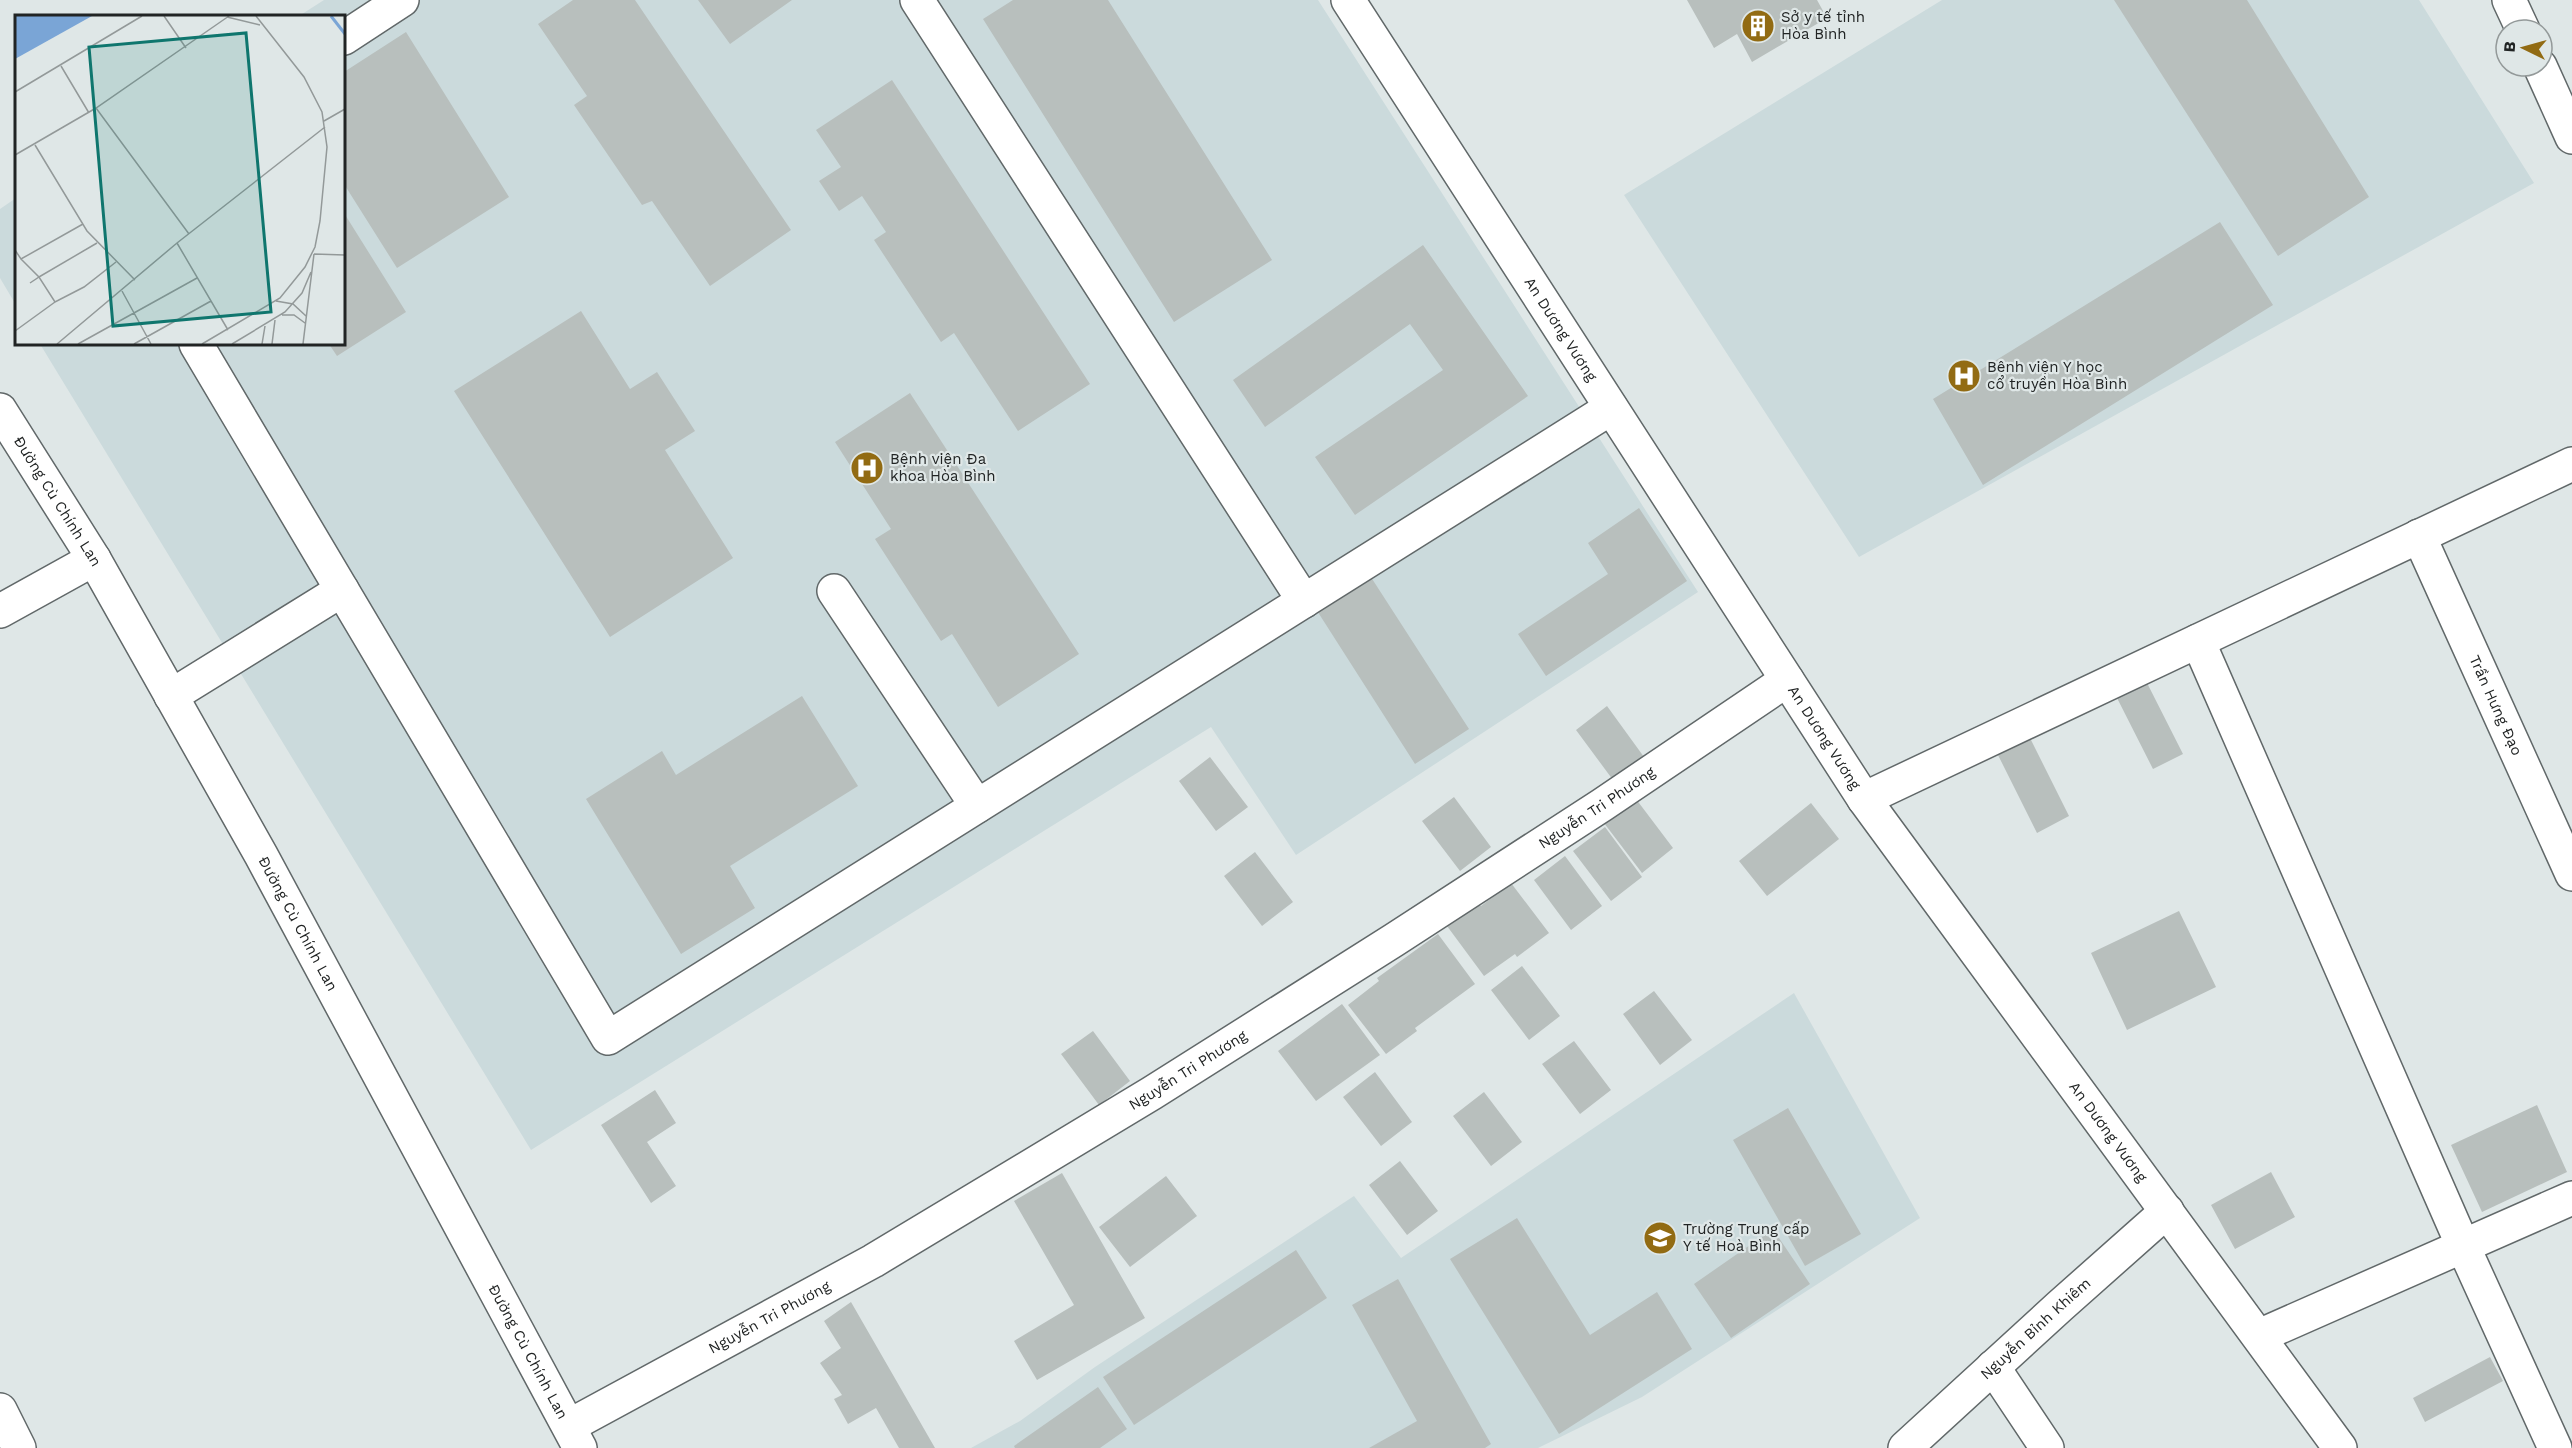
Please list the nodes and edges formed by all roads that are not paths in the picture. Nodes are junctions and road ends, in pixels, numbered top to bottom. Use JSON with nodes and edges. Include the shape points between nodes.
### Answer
{"nodes":[{"id":1,"x":402,"y":0,"type":"edge"},
{"id":2,"x":917,"y":0,"type":"edge"},
{"id":3,"x":1348,"y":0,"type":"edge"},
{"id":4,"x":2509,"y":0,"type":"edge"},
{"id":5,"x":2517,"y":18,"type":"edge"},
{"id":6,"x":345,"y":37,"type":"edge"},
{"id":7,"x":2545,"y":78,"type":"edge"},
{"id":8,"x":2572,"y":137,"type":"edge"},
{"id":9,"x":197,"y":345,"type":"edge"},
{"id":10,"x":1611,"y":408,"type":"junction"},
{"id":11,"x":0,"y":410,"type":"edge"},
{"id":12,"x":2572,"y":464,"type":"edge"},
{"id":13,"x":2419,"y":536,"type":"junction"},
{"id":14,"x":94,"y":559,"type":"junction"},
{"id":15,"x":342,"y":590,"type":"junction"},
{"id":16,"x":834,"y":591,"type":"dead end"},
{"id":17,"x":1304,"y":601,"type":"junction"},
{"id":18,"x":0,"y":610,"type":"edge"},
{"id":19,"x":2198,"y":641,"type":"junction"},
{"id":20,"x":1787,"y":681,"type":"junction"},
{"id":21,"x":171,"y":696,"type":"junction"},
{"id":22,"x":1864,"y":799,"type":"junction"},
{"id":23,"x":977,"y":806,"type":"junction"},
{"id":24,"x":2572,"y":874,"type":"edge"},
{"id":25,"x":2572,"y":1198,"type":"edge"},
{"id":26,"x":2167,"y":1211,"type":"junction"},
{"id":27,"x":2463,"y":1246,"type":"junction"},
{"id":28,"x":2259,"y":1336,"type":"junction"},
{"id":29,"x":1993,"y":1367,"type":"junction"},
{"id":30,"x":0,"y":1410,"type":"edge"},
{"id":31,"x":574,"y":1437,"type":"edge"},
{"id":32,"x":19,"y":1448,"type":"edge"},
{"id":33,"x":1905,"y":1448,"type":"edge"},
{"id":34,"x":2047,"y":1448,"type":"edge"},
{"id":35,"x":2340,"y":1448,"type":"edge"},
{"id":36,"x":2555,"y":1448,"type":"edge"}],
"edges":[{"from":1,"to":6,"type":"street"},
{"from":2,"to":17,"type":"street"},
{"from":3,"to":10,"type":"street","name":"An Dương Vương"},
{"from":4,"to":5,"type":"street"},
{"from":7,"to":8,"type":"street"},
{"from":9,"to":15,"type":"street"},
{"from":10,"to":17,"type":"street"},
{"from":10,"to":20,"type":"street","name":"An Dương Vương"},
{"from":11,"to":14,"type":"street","name":"Đường Cù Chính Lan"},
{"from":12,"to":13,"type":"street"},
{"from":13,"to":19,"type":"street"},
{"from":13,"to":24,"type":"street","name":"Trần Hưng Đạo"},
{"from":14,"to":18,"type":"street"},
{"from":14,"to":21,"type":"street","name":"Đường Cù Chính Lan"},
{"from":15,"to":21,"type":"street"},
{"from":15,"to":23,"type":"street","via":[[608,1038]]},
{"from":16,"to":23,"type":"street"},
{"from":17,"to":23,"type":"street"},
{"from":19,"to":22,"type":"street"},
{"from":19,"to":27,"type":"street"},
{"from":20,"to":22,"type":"street","name":"An Dương Vương"},
{"from":20,"to":31,"type":"street","name":"Nguyễn Tri Phương","via":[[1484,882],[1152,1093]]},
{"from":21,"to":31,"type":"street","name":"Đường Cù Chính Lan","via":[[261,855]]},
{"from":22,"to":26,"type":"street","name":"An Dương Vương"},
{"from":25,"to":27,"type":"street"},
{"from":26,"to":28,"type":"street","name":"An Dương Vương"},
{"from":26,"to":29,"type":"street","name":"Nguyễn Bỉnh Khiêm"},
{"from":27,"to":28,"type":"street"},
{"from":27,"to":36,"type":"street"},
{"from":28,"to":35,"type":"street","name":"An Dương Vương"},
{"from":29,"to":33,"type":"street","name":"Nguyễn Bỉnh Khiêm"},
{"from":29,"to":34,"type":"street"},
{"from":30,"to":32,"type":"street"}]}
